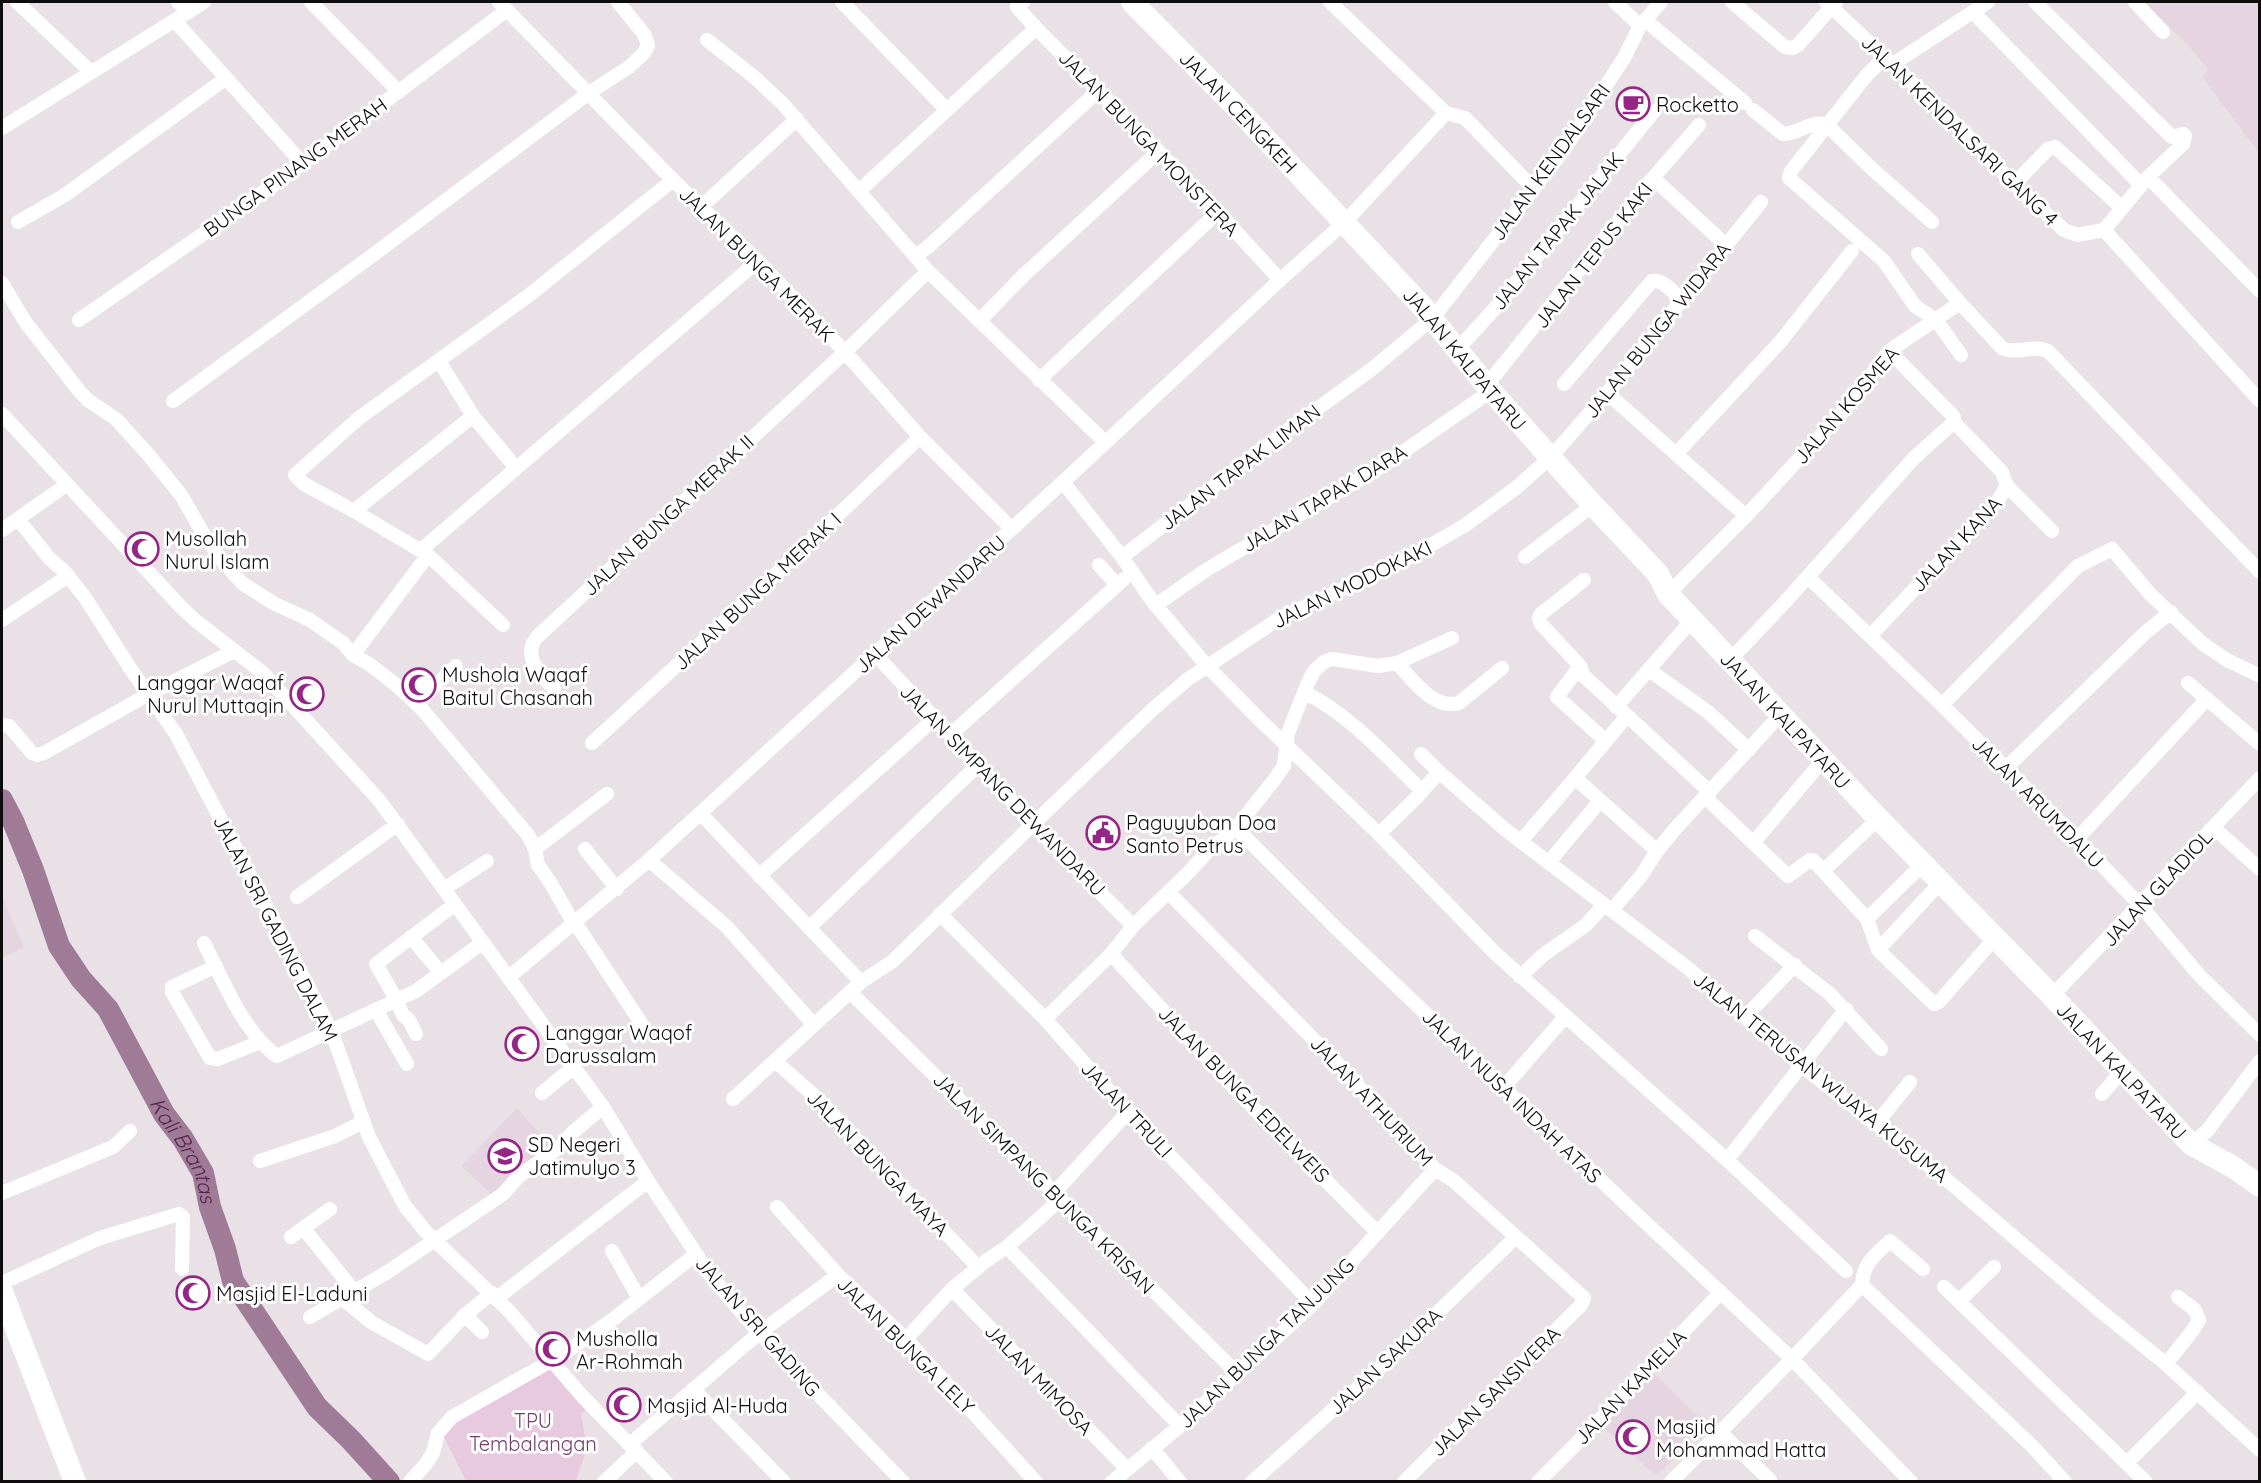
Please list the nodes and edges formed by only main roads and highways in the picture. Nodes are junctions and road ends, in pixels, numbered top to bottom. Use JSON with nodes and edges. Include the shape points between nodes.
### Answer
{"nodes":[{"id":1,"x":1134,"y":2,"type":"edge"},
{"id":2,"x":1345,"y":222,"type":"joint"},
{"id":3,"x":2259,"y":1186,"type":"edge"},
{"id":4,"x":2,"y":1292,"type":"edge"},
{"id":5,"x":75,"y":1482,"type":"edge"}],
"edges":[{"from":1,"to":2,"type":"main road","name":"JALAN CENGKEH"},
{"from":2,"to":3,"type":"main road","name":"JALAN KALPATARU","via":[[1658,574],[1668,594],[1878,819],[2191,1144]]},
{"from":4,"to":5,"type":"main road"}]}
